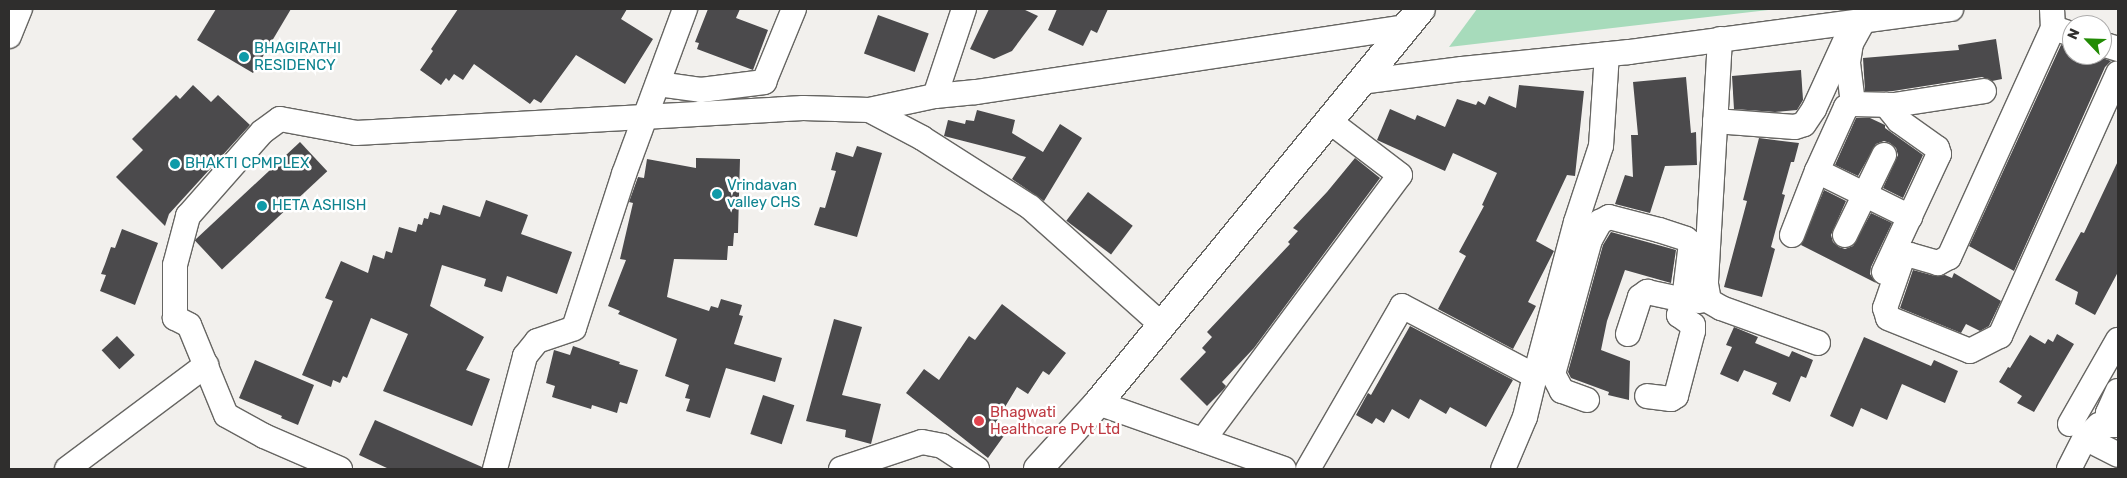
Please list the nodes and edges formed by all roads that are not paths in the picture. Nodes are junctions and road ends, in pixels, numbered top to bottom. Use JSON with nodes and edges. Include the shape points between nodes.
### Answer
{"nodes":[{"id":1,"x":20,"y":9,"type":"edge"},
{"id":2,"x":794,"y":9,"type":"edge"},
{"id":3,"x":964,"y":9,"type":"edge"},
{"id":4,"x":1951,"y":9,"type":"edge"},
{"id":5,"x":682,"y":10,"type":"edge"},
{"id":6,"x":1888,"y":13,"type":"edge"},
{"id":7,"x":1414,"y":18,"type":"edge"},
{"id":8,"x":1859,"y":21,"type":"junction"},
{"id":9,"x":2059,"y":24,"type":"edge"},
{"id":10,"x":9,"y":36,"type":"edge"},
{"id":11,"x":1720,"y":39,"type":"junction"},
{"id":12,"x":1607,"y":54,"type":"junction"},
{"id":13,"x":2118,"y":73,"type":"edge"},
{"id":14,"x":764,"y":82,"type":"junction"},
{"id":15,"x":1360,"y":82,"type":"junction"},
{"id":16,"x":658,"y":84,"type":"junction"},
{"id":17,"x":1984,"y":91,"type":"dead end"},
{"id":18,"x":935,"y":96,"type":"junction"},
{"id":19,"x":1853,"y":104,"type":"junction"},
{"id":20,"x":1886,"y":105,"type":"junction"},
{"id":21,"x":760,"y":110,"type":"junction"},
{"id":22,"x":869,"y":110,"type":"junction"},
{"id":23,"x":646,"y":116,"type":"junction"},
{"id":24,"x":1329,"y":121,"type":"junction"},
{"id":25,"x":1715,"y":121,"type":"junction"},
{"id":26,"x":1884,"y":155,"type":"dead end"},
{"id":27,"x":1817,"y":171,"type":"junction"},
{"id":28,"x":1865,"y":195,"type":"junction"},
{"id":29,"x":1910,"y":217,"type":"junction"},
{"id":30,"x":1792,"y":235,"type":"dead end"},
{"id":31,"x":1845,"y":235,"type":"dead end"},
{"id":32,"x":1881,"y":278,"type":"dead end"},
{"id":33,"x":1684,"y":300,"type":"junction"},
{"id":34,"x":1709,"y":301,"type":"junction"},
{"id":35,"x":1162,"y":325,"type":"junction"},
{"id":36,"x":1628,"y":334,"type":"dead end"},
{"id":37,"x":2118,"y":340,"type":"edge"},
{"id":38,"x":1818,"y":343,"type":"dead end"},
{"id":39,"x":206,"y":365,"type":"junction"},
{"id":40,"x":1535,"y":376,"type":"junction"},
{"id":41,"x":2118,"y":391,"type":"edge"},
{"id":42,"x":1647,"y":396,"type":"dead end"},
{"id":43,"x":1587,"y":400,"type":"dead end"},
{"id":44,"x":1098,"y":403,"type":"junction"},
{"id":45,"x":2112,"y":425,"type":"edge"},
{"id":46,"x":2077,"y":431,"type":"junction"},
{"id":47,"x":1203,"y":440,"type":"junction"},
{"id":48,"x":2118,"y":455,"type":"edge"},
{"id":49,"x":67,"y":469,"type":"edge"},
{"id":50,"x":340,"y":469,"type":"edge"},
{"id":51,"x":495,"y":469,"type":"edge"},
{"id":52,"x":842,"y":469,"type":"edge"},
{"id":53,"x":977,"y":469,"type":"edge"},
{"id":54,"x":1038,"y":469,"type":"edge"},
{"id":55,"x":1284,"y":469,"type":"edge"},
{"id":56,"x":1308,"y":469,"type":"edge"},
{"id":57,"x":1503,"y":469,"type":"edge"},
{"id":58,"x":2069,"y":469,"type":"edge"}],
"edges":[{"from":1,"to":10,"type":"street"},
{"from":2,"to":14,"type":"street"},
{"from":3,"to":18,"type":"street"},
{"from":4,"to":6,"type":"street"},
{"from":5,"to":16,"type":"street"},
{"from":6,"to":8,"type":"street"},
{"from":7,"to":15,"type":"main road"},
{"from":7,"to":18,"type":"street","via":[[976,92]]},
{"from":8,"to":11,"type":"street"},
{"from":8,"to":19,"type":"street","via":[[1848,63]]},
{"from":8,"to":25,"type":"street","via":[[1804,124],[1795,127]]},
{"from":9,"to":13,"type":"street","via":[[1949,257],[1938,263],[1910,255],[1902,259],[1885,308],[1888,318],[1970,351],[2000,336]]},
{"from":11,"to":12,"type":"street"},
{"from":11,"to":25,"type":"street"},
{"from":12,"to":15,"type":"street"},
{"from":12,"to":40,"type":"street","via":[[1601,146],[1576,222]]},
{"from":14,"to":16,"type":"street","via":[[701,90]]},
{"from":14,"to":21,"type":"street"},
{"from":15,"to":24,"type":"main road"},
{"from":16,"to":23,"type":"street"},
{"from":17,"to":20,"type":"street"},
{"from":18,"to":22,"type":"street"},
{"from":19,"to":20,"type":"street"},
{"from":19,"to":27,"type":"street","via":[[1846,107]]},
{"from":20,"to":29,"type":"street","via":[[1899,121],[1937,148],[1939,154]]},
{"from":21,"to":22,"type":"street"},
{"from":21,"to":23,"type":"street"},
{"from":22,"to":35,"type":"street","via":[[922,138],[1030,207]]},
{"from":23,"to":39,"type":"street","via":[[356,133],[280,119],[262,132],[188,216],[175,265],[175,318],[189,324]]},
{"from":23,"to":51,"type":"street","via":[[574,328],[536,341],[524,356]]},
{"from":24,"to":35,"type":"main road"},
{"from":24,"to":47,"type":"street","via":[[1400,175]]},
{"from":25,"to":34,"type":"street","via":[[1706,284]]},
{"from":26,"to":28,"type":"street"},
{"from":27,"to":28,"type":"street"},
{"from":27,"to":30,"type":"street"},
{"from":28,"to":29,"type":"street"},
{"from":28,"to":31,"type":"street"},
{"from":29,"to":32,"type":"street"},
{"from":33,"to":34,"type":"street"},
{"from":33,"to":36,"type":"street","via":[[1647,292],[1640,297]]},
{"from":33,"to":42,"type":"street","via":[[1679,315],[1693,325],[1693,331],[1676,396],[1671,399]]},
{"from":33,"to":43,"type":"street","via":[[1690,243],[1686,239],[1609,217],[1600,222],[1590,240],[1554,374],[1562,391]]},
{"from":34,"to":38,"type":"street"},
{"from":35,"to":44,"type":"main road"},
{"from":37,"to":46,"type":"street"},
{"from":39,"to":49,"type":"street"},
{"from":39,"to":50,"type":"street","via":[[226,416]]},
{"from":40,"to":56,"type":"street","via":[[1402,306]]},
{"from":40,"to":57,"type":"street","via":[[1525,417]]},
{"from":41,"to":45,"type":"street","via":[[2108,413]]},
{"from":44,"to":47,"type":"street"},
{"from":44,"to":54,"type":"main road"},
{"from":45,"to":46,"type":"street","via":[[2100,424]]},
{"from":46,"to":48,"type":"street"},
{"from":46,"to":58,"type":"street"},
{"from":47,"to":55,"type":"street"},
{"from":52,"to":53,"type":"street","via":[[922,442],[942,446]]}]}
